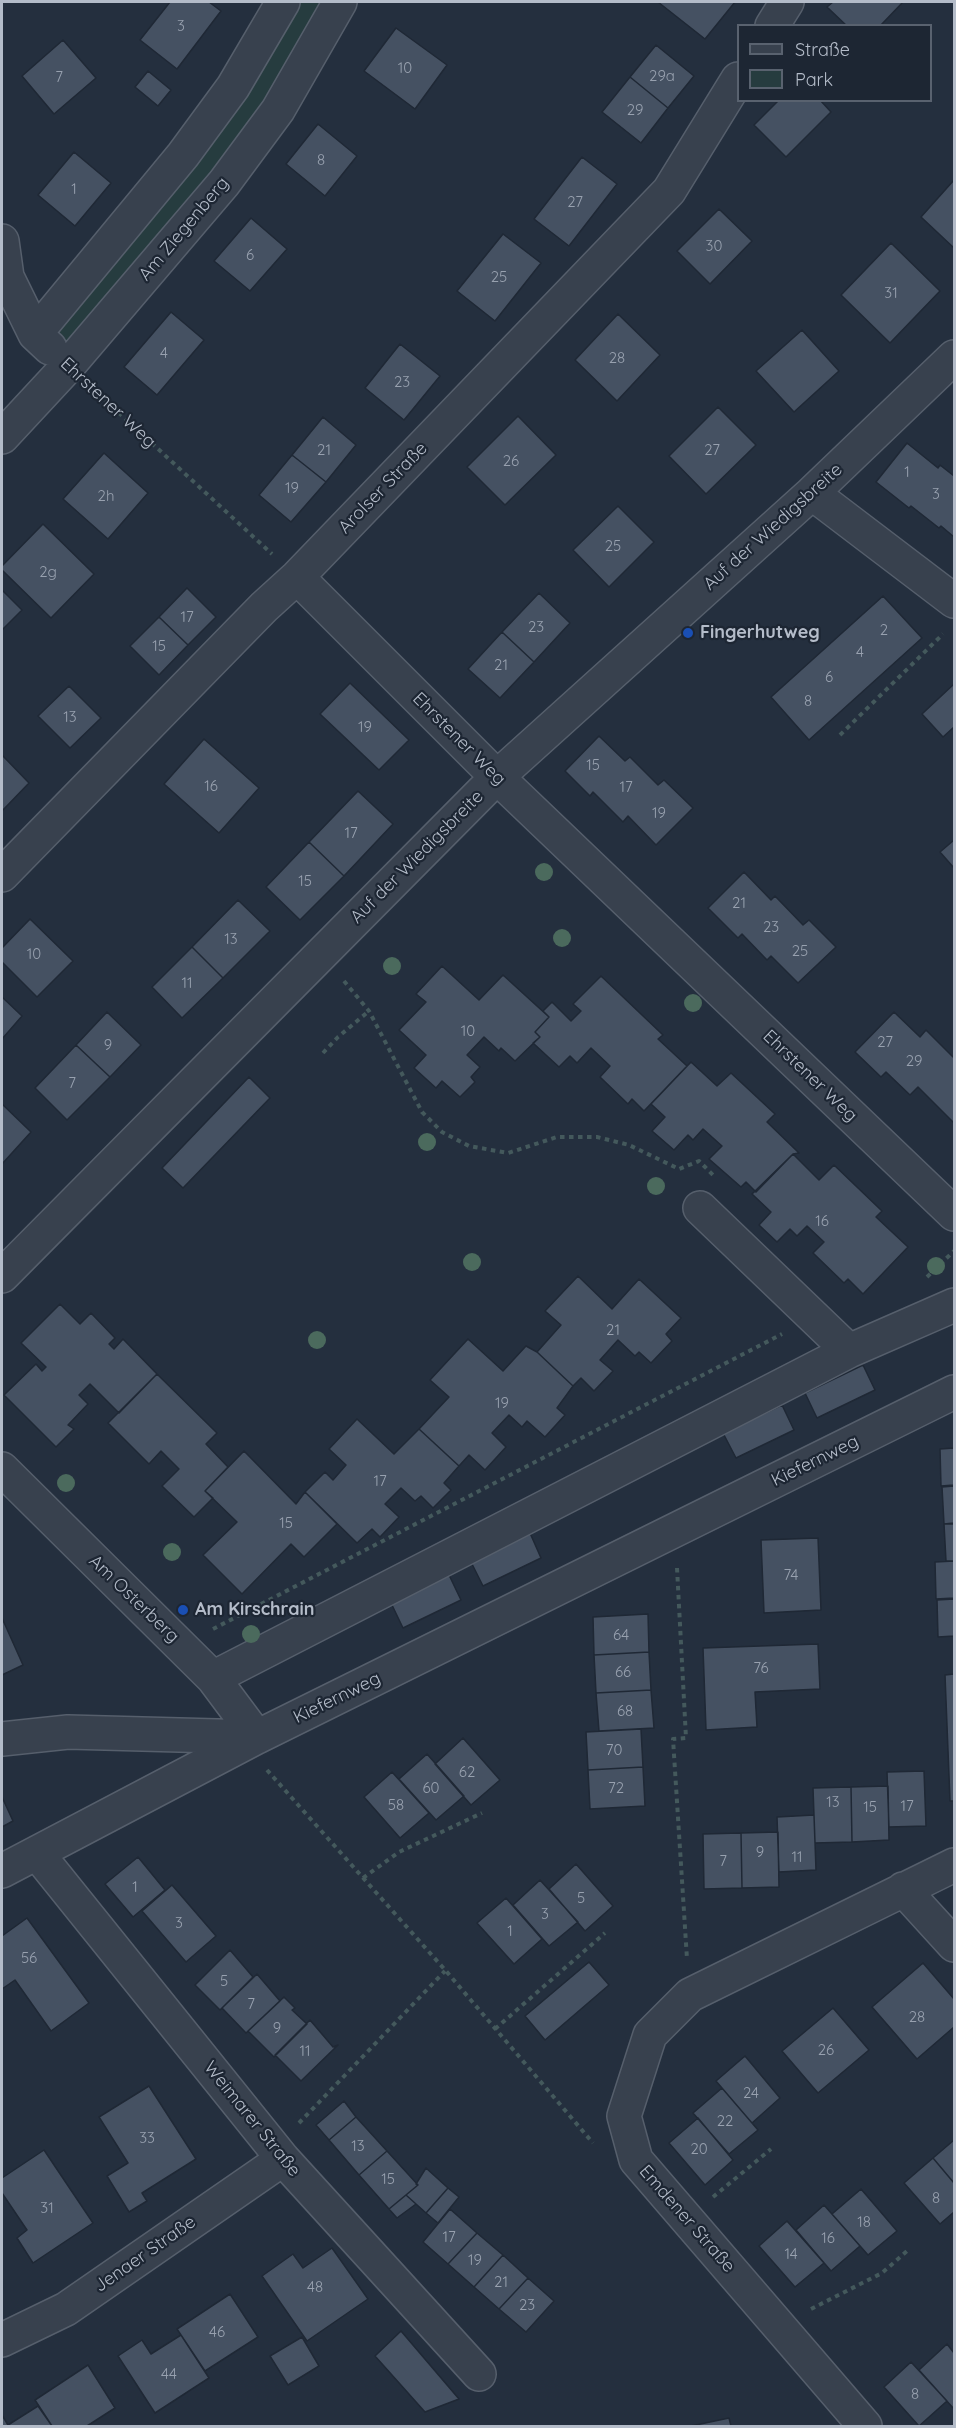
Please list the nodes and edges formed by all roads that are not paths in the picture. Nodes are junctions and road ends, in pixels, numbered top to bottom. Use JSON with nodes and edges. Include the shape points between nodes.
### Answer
{"nodes":[{"id":1,"x":283,"y":2,"type":"edge"},
{"id":2,"x":340,"y":2,"type":"edge"},
{"id":3,"x":787,"y":2,"type":"edge"},
{"id":4,"x":773,"y":24,"type":"edge"},
{"id":5,"x":737,"y":81,"type":"edge"},
{"id":6,"x":2,"y":242,"type":"edge"},
{"id":7,"x":35,"y":334,"type":"junction"},
{"id":8,"x":954,"y":357,"type":"edge"},
{"id":9,"x":69,"y":366,"type":"junction"},
{"id":10,"x":2,"y":437,"type":"edge"},
{"id":11,"x":812,"y":492,"type":"junction"},
{"id":12,"x":297,"y":577,"type":"junction"},
{"id":13,"x":950,"y":616,"type":"edge"},
{"id":14,"x":497,"y":777,"type":"junction"},
{"id":15,"x":2,"y":875,"type":"edge"},
{"id":16,"x":700,"y":1208,"type":"dead end"},
{"id":17,"x":954,"y":1214,"type":"edge"},
{"id":18,"x":2,"y":1276,"type":"edge"},
{"id":19,"x":954,"y":1305,"type":"edge"},
{"id":20,"x":849,"y":1351,"type":"junction"},
{"id":21,"x":954,"y":1392,"type":"edge"},
{"id":22,"x":2,"y":1469,"type":"edge"},
{"id":23,"x":213,"y":1678,"type":"junction"},
{"id":24,"x":257,"y":1737,"type":"junction"},
{"id":25,"x":2,"y":1739,"type":"edge"},
{"id":26,"x":37,"y":1854,"type":"junction"},
{"id":27,"x":954,"y":1865,"type":"edge"},
{"id":28,"x":2,"y":1871,"type":"edge"},
{"id":29,"x":903,"y":1889,"type":"junction"},
{"id":30,"x":954,"y":1945,"type":"edge"},
{"id":31,"x":283,"y":2159,"type":"junction"},
{"id":32,"x":2,"y":2340,"type":"edge"},
{"id":33,"x":478,"y":2374,"type":"dead end"},
{"id":34,"x":865,"y":2427,"type":"edge"}],
"edges":[{"from":1,"to":7,"type":"street","via":[[233,87],[183,155]]},
{"from":2,"to":9,"type":"street","name":"Am Ziegenberg","via":[[278,110],[251,147]]},
{"from":3,"to":4,"type":"street"},
{"from":5,"to":12,"type":"street","name":"Arolser Straße","via":[[669,191]]},
{"from":6,"to":7,"type":"street","name":"Ehrstener Weg","via":[[7,277]]},
{"from":7,"to":9,"type":"street","name":"Ehrstener Weg"},
{"from":8,"to":11,"type":"street","name":"Auf der Wiedigsbreite"},
{"from":9,"to":10,"type":"street","name":"Am Ziegenberg"},
{"from":11,"to":13,"type":"street"},
{"from":11,"to":14,"type":"street","name":"Auf der Wiedigsbreite"},
{"from":12,"to":14,"type":"street","name":"Ehrstener Weg"},
{"from":12,"to":15,"type":"street","name":"Arolser Straße"},
{"from":14,"to":17,"type":"street","name":"Ehrstener Weg"},
{"from":14,"to":18,"type":"street","name":"Auf der Wiedigsbreite"},
{"from":16,"to":20,"type":"street"},
{"from":19,"to":20,"type":"street"},
{"from":20,"to":23,"type":"street"},
{"from":21,"to":24,"type":"street","name":"Kiefernweg"},
{"from":22,"to":23,"type":"street","name":"Am Osterberg"},
{"from":23,"to":24,"type":"street","name":"Am Osterberg"},
{"from":24,"to":25,"type":"street","via":[[68,1732]]},
{"from":24,"to":26,"type":"street","name":"Kiefernweg"},
{"from":26,"to":28,"type":"street","name":"Kiefernweg"},
{"from":26,"to":31,"type":"street","name":"Weimarer Straße"},
{"from":27,"to":29,"type":"street","name":"Emdener Straße"},
{"from":29,"to":30,"type":"street"},
{"from":29,"to":34,"type":"street","name":"Emdener Straße","via":[[690,1995],[650,2035],[624,2116],[636,2160]]},
{"from":31,"to":32,"type":"street","name":"Jenaer Straße","via":[[66,2309]]},
{"from":31,"to":33,"type":"street","name":"Weimarer Straße"}]}
